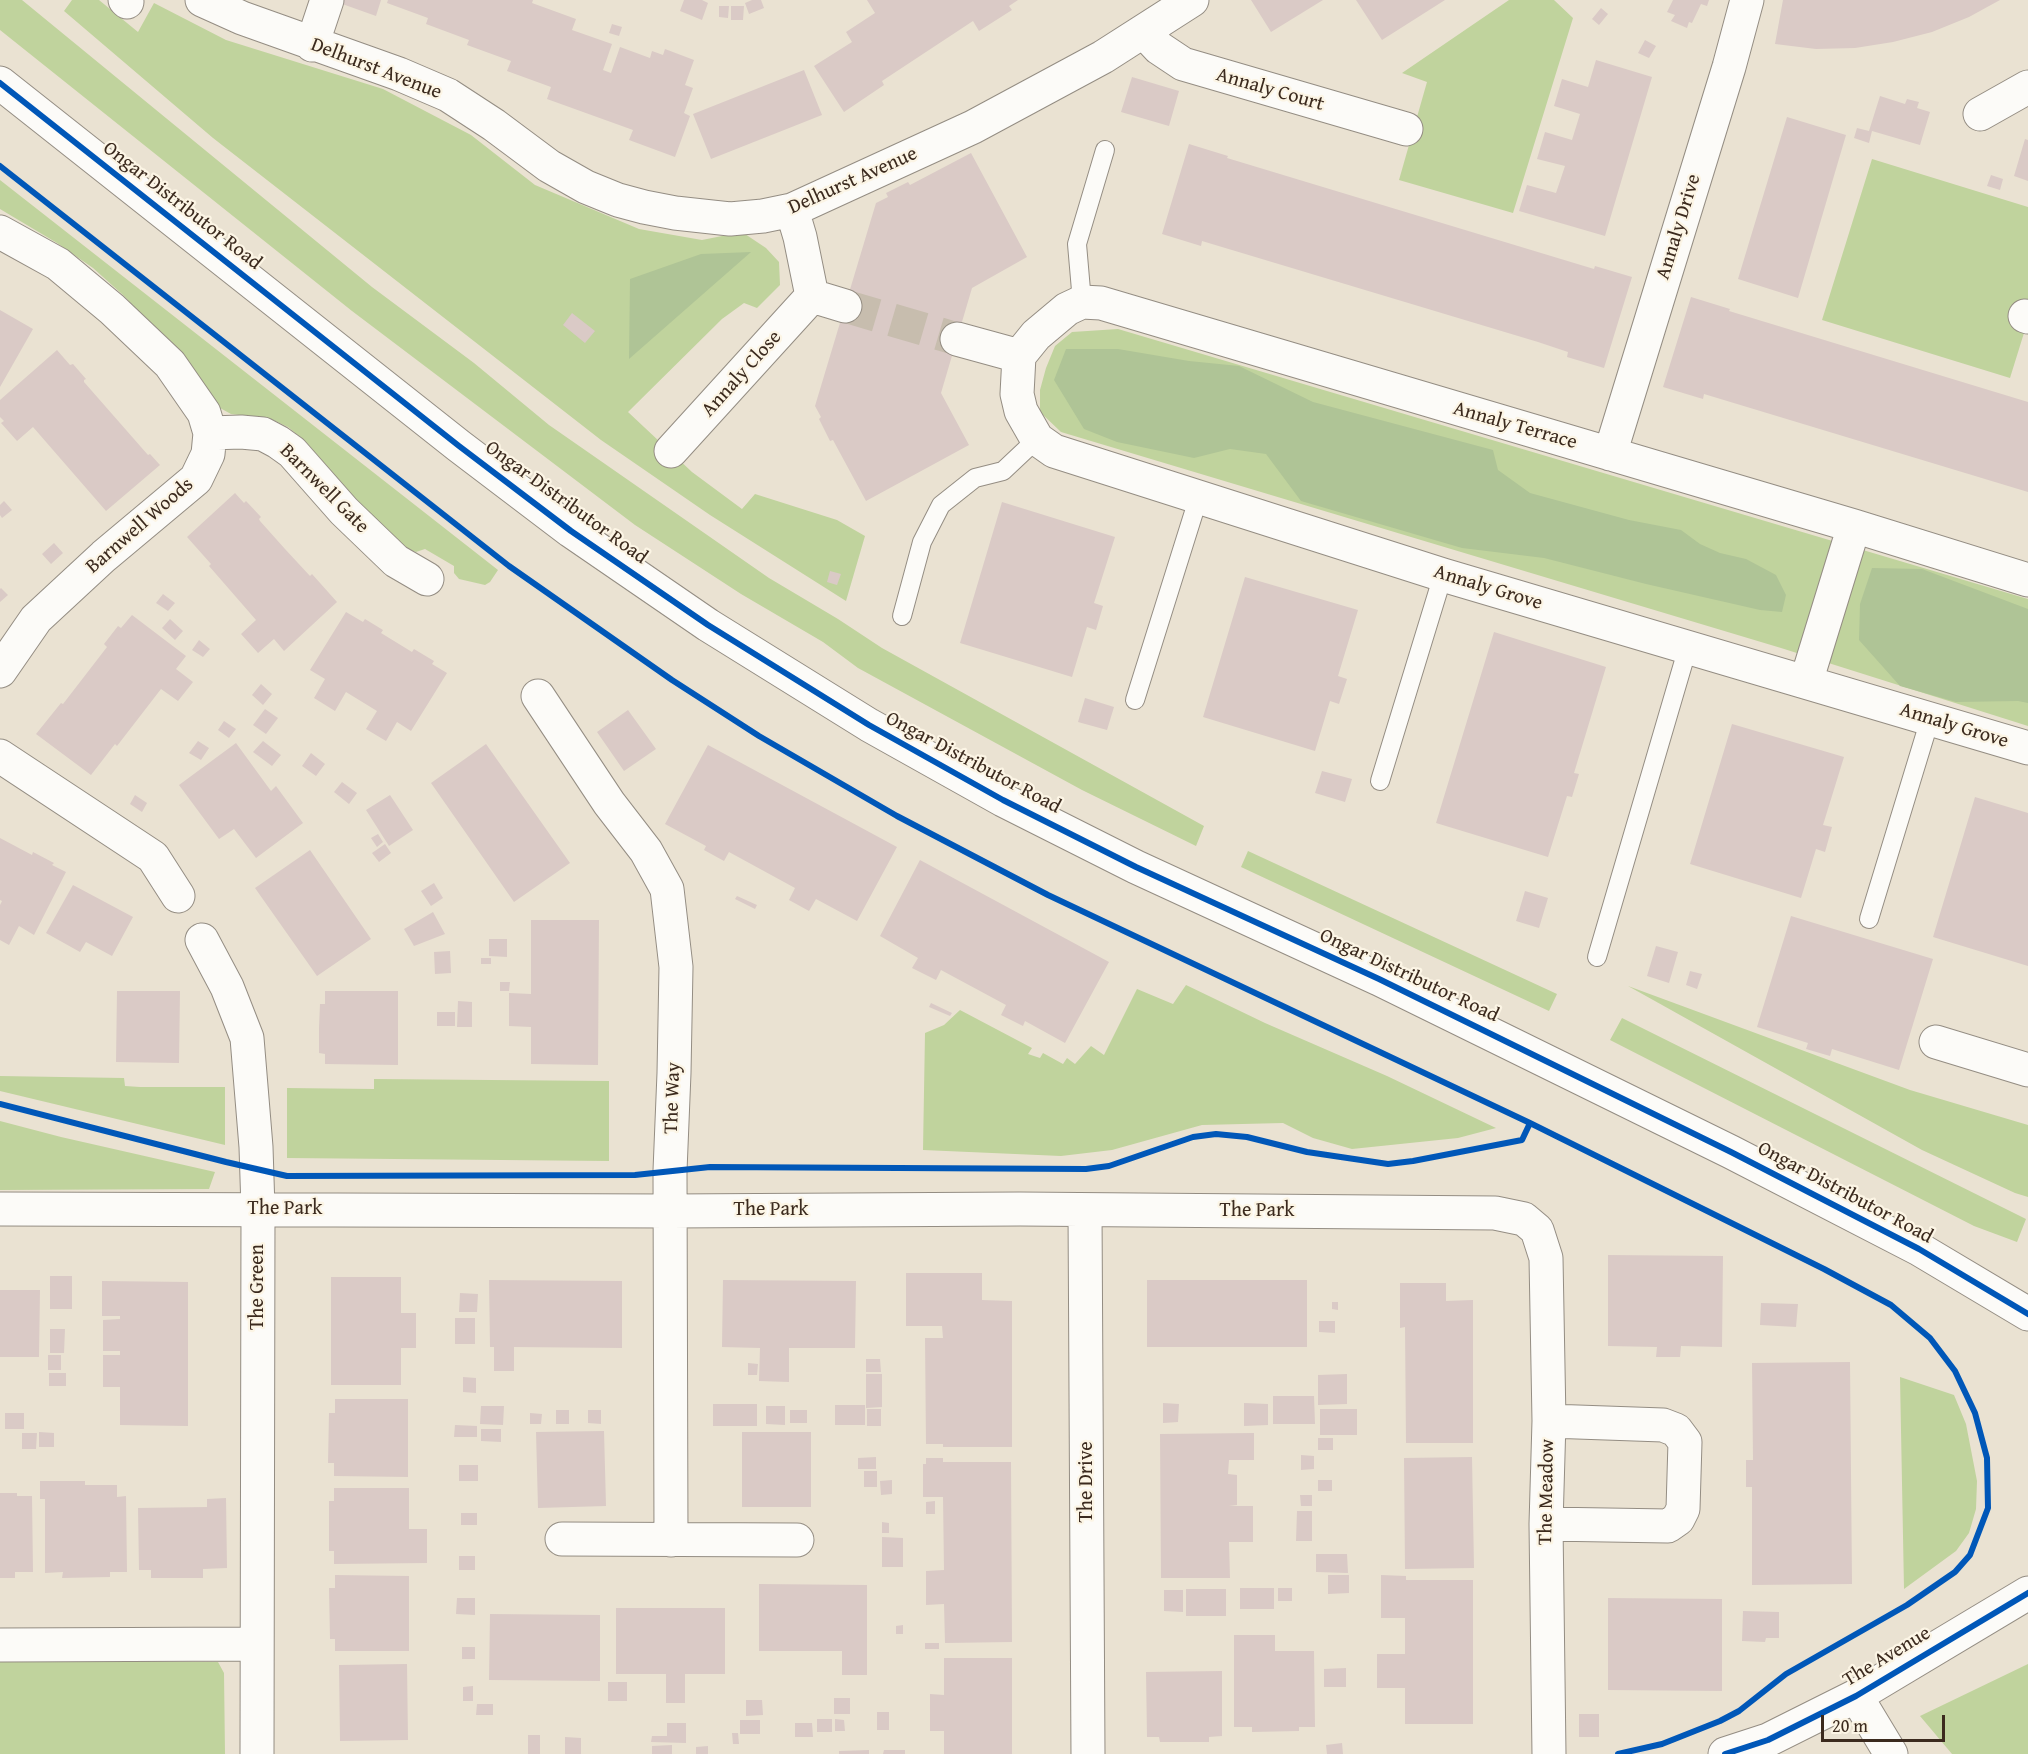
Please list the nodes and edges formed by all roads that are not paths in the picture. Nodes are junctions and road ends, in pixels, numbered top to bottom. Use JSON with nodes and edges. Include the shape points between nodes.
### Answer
{"nodes":[{"id":1,"x":202,"y":0,"type":"edge"},
{"id":2,"x":327,"y":0,"type":"edge"},
{"id":3,"x":1192,"y":0,"type":"edge"},
{"id":4,"x":1747,"y":0,"type":"edge"},
{"id":5,"x":1144,"y":32,"type":"junction"},
{"id":6,"x":312,"y":45,"type":"junction"},
{"id":7,"x":0,"y":83,"type":"edge"},
{"id":8,"x":2028,"y":87,"type":"edge"},
{"id":9,"x":1980,"y":114,"type":"dead end"},
{"id":10,"x":1406,"y":129,"type":"dead end"},
{"id":11,"x":1105,"y":150,"type":"dead end"},
{"id":12,"x":792,"y":210,"type":"junction"},
{"id":13,"x":0,"y":232,"type":"edge"},
{"id":14,"x":812,"y":296,"type":"junction"},
{"id":15,"x":1082,"y":302,"type":"junction"},
{"id":16,"x":845,"y":306,"type":"tunnel mouth"},
{"id":17,"x":957,"y":339,"type":"tunnel mouth"},
{"id":18,"x":1019,"y":356,"type":"junction"},
{"id":19,"x":210,"y":433,"type":"junction"},
{"id":20,"x":1037,"y":439,"type":"junction"},
{"id":21,"x":671,"y":451,"type":"dead end"},
{"id":22,"x":1610,"y":454,"type":"junction"},
{"id":23,"x":1199,"y":496,"type":"junction"},
{"id":24,"x":1854,"y":526,"type":"junction"},
{"id":25,"x":1443,"y":575,"type":"junction"},
{"id":26,"x":426,"y":579,"type":"dead end"},
{"id":27,"x":2028,"y":580,"type":"edge"},
{"id":28,"x":902,"y":616,"type":"dead end"},
{"id":29,"x":1688,"y":647,"type":"junction"},
{"id":30,"x":0,"y":671,"type":"edge"},
{"id":31,"x":1806,"y":682,"type":"junction"},
{"id":32,"x":538,"y":696,"type":"dead end"},
{"id":33,"x":1135,"y":700,"type":"dead end"},
{"id":34,"x":1930,"y":719,"type":"junction"},
{"id":35,"x":2028,"y":748,"type":"edge"},
{"id":36,"x":0,"y":756,"type":"edge"},
{"id":37,"x":1380,"y":782,"type":"dead end"},
{"id":38,"x":178,"y":896,"type":"dead end"},
{"id":39,"x":1869,"y":919,"type":"dead end"},
{"id":40,"x":202,"y":940,"type":"dead end"},
{"id":41,"x":1596,"y":957,"type":"dead end"},
{"id":42,"x":1936,"y":1042,"type":"dead end"},
{"id":43,"x":2028,"y":1070,"type":"edge"},
{"id":44,"x":0,"y":1209,"type":"edge"},
{"id":45,"x":258,"y":1209,"type":"junction"},
{"id":46,"x":1085,"y":1210,"type":"junction"},
{"id":47,"x":671,"y":1211,"type":"junction"},
{"id":48,"x":1537,"y":1230,"type":"joint"},
{"id":49,"x":2028,"y":1314,"type":"edge"},
{"id":50,"x":1549,"y":1421,"type":"junction"},
{"id":51,"x":1546,"y":1524,"type":"junction"},
{"id":52,"x":562,"y":1539,"type":"dead end"},
{"id":53,"x":671,"y":1540,"type":"junction"},
{"id":54,"x":797,"y":1540,"type":"dead end"},
{"id":55,"x":2028,"y":1593,"type":"edge"},
{"id":56,"x":256,"y":1644,"type":"junction"},
{"id":57,"x":0,"y":1645,"type":"edge"},
{"id":58,"x":1856,"y":1696,"type":"junction"},
{"id":59,"x":257,"y":1754,"type":"edge"},
{"id":60,"x":1088,"y":1754,"type":"edge"},
{"id":61,"x":1549,"y":1754,"type":"edge"},
{"id":62,"x":1725,"y":1754,"type":"edge"},
{"id":63,"x":1891,"y":1754,"type":"edge"}],
"edges":[{"from":1,"to":6,"type":"street","name":"Delhurst Avenue"},
{"from":2,"to":6,"type":"street"},
{"from":3,"to":5,"type":"street","name":"Delhurst Avenue"},
{"from":4,"to":22,"type":"street","name":"Annaly Drive"},
{"from":5,"to":10,"type":"street","name":"Annaly Court","via":[[1159,48],[1183,63]]},
{"from":5,"to":12,"type":"street","name":"Delhurst Avenue","via":[[973,127]]},
{"from":6,"to":12,"type":"street","name":"Delhurst Avenue","via":[[448,95],[549,166],[618,200],[675,213],[730,219]]},
{"from":7,"to":49,"type":"street","name":"Ongar Distributor Road","via":[[571,531],[708,625],[869,725],[1003,800],[1136,867],[1389,984],[1731,1152],[1919,1249]]},
{"from":8,"to":9,"type":"street"},
{"from":11,"to":15,"type":"lane","via":[[1077,244]]},
{"from":12,"to":14,"type":"street"},
{"from":13,"to":19,"type":"street","via":[[58,264],[170,364],[204,413]]},
{"from":14,"to":16,"type":"street"},
{"from":14,"to":21,"type":"street","name":"Annaly Close"},
{"from":15,"to":18,"type":"street","via":[[1067,309],[1036,335]]},
{"from":15,"to":22,"type":"street","name":"Annaly Terrace","via":[[1101,303]]},
{"from":17,"to":18,"type":"street"},
{"from":18,"to":20,"type":"street","via":[[1017,394]]},
{"from":19,"to":26,"type":"street","name":"Barnwell Gate","via":[[263,434],[278,442],[396,561]]},
{"from":19,"to":30,"type":"street","name":"Barnwell Woods","via":[[208,454],[196,479],[36,619]]},
{"from":20,"to":23,"type":"street","name":"Annaly Grove","via":[[1054,451]]},
{"from":20,"to":28,"type":"lane","via":[[1003,471],[975,478],[941,505],[922,542]]},
{"from":22,"to":24,"type":"street","name":"Annaly Terrace"},
{"from":23,"to":25,"type":"street","name":"Annaly Grove"},
{"from":23,"to":33,"type":"lane"},
{"from":24,"to":27,"type":"street","name":"Annaly Terrace"},
{"from":24,"to":31,"type":"street"},
{"from":25,"to":29,"type":"street","name":"Annaly Grove"},
{"from":25,"to":37,"type":"lane"},
{"from":29,"to":31,"type":"street","name":"Annaly Grove"},
{"from":29,"to":41,"type":"lane"},
{"from":31,"to":34,"type":"street","name":"Annaly Grove"},
{"from":32,"to":47,"type":"street","name":"The Way","via":[[646,851],[667,889],[676,967]]},
{"from":34,"to":35,"type":"street","name":"Annaly Grove"},
{"from":34,"to":39,"type":"lane"},
{"from":36,"to":38,"type":"street","via":[[153,857]]},
{"from":40,"to":45,"type":"street","name":"The Green","via":[[248,1038]]},
{"from":42,"to":43,"type":"street"},
{"from":44,"to":45,"type":"street","name":"The Park"},
{"from":45,"to":47,"type":"street","name":"The Park"},
{"from":45,"to":56,"type":"street","name":"The Green"},
{"from":46,"to":47,"type":"street","name":"The Park"},
{"from":46,"to":48,"type":"street","name":"The Park","via":[[1495,1213],[1524,1219]]},
{"from":46,"to":60,"type":"street","name":"The Drive"},
{"from":47,"to":53,"type":"street","name":"The Way"},
{"from":48,"to":50,"type":"street","name":"The Meadow","via":[[1546,1258]]},
{"from":50,"to":51,"type":"street","name":"The Meadow"},
{"from":50,"to":51,"type":"street","via":[[1663,1425],[1676,1430],[1685,1442],[1683,1509],[1668,1526]]},
{"from":51,"to":61,"type":"street","name":"The Meadow"},
{"from":52,"to":53,"type":"street"},
{"from":53,"to":54,"type":"street"},
{"from":55,"to":58,"type":"street","name":"The Avenue"},
{"from":56,"to":57,"type":"street"},
{"from":56,"to":59,"type":"street","name":"The Green"},
{"from":58,"to":62,"type":"street","name":"The Avenue","via":[[1768,1740]]},
{"from":58,"to":63,"type":"street"}]}
